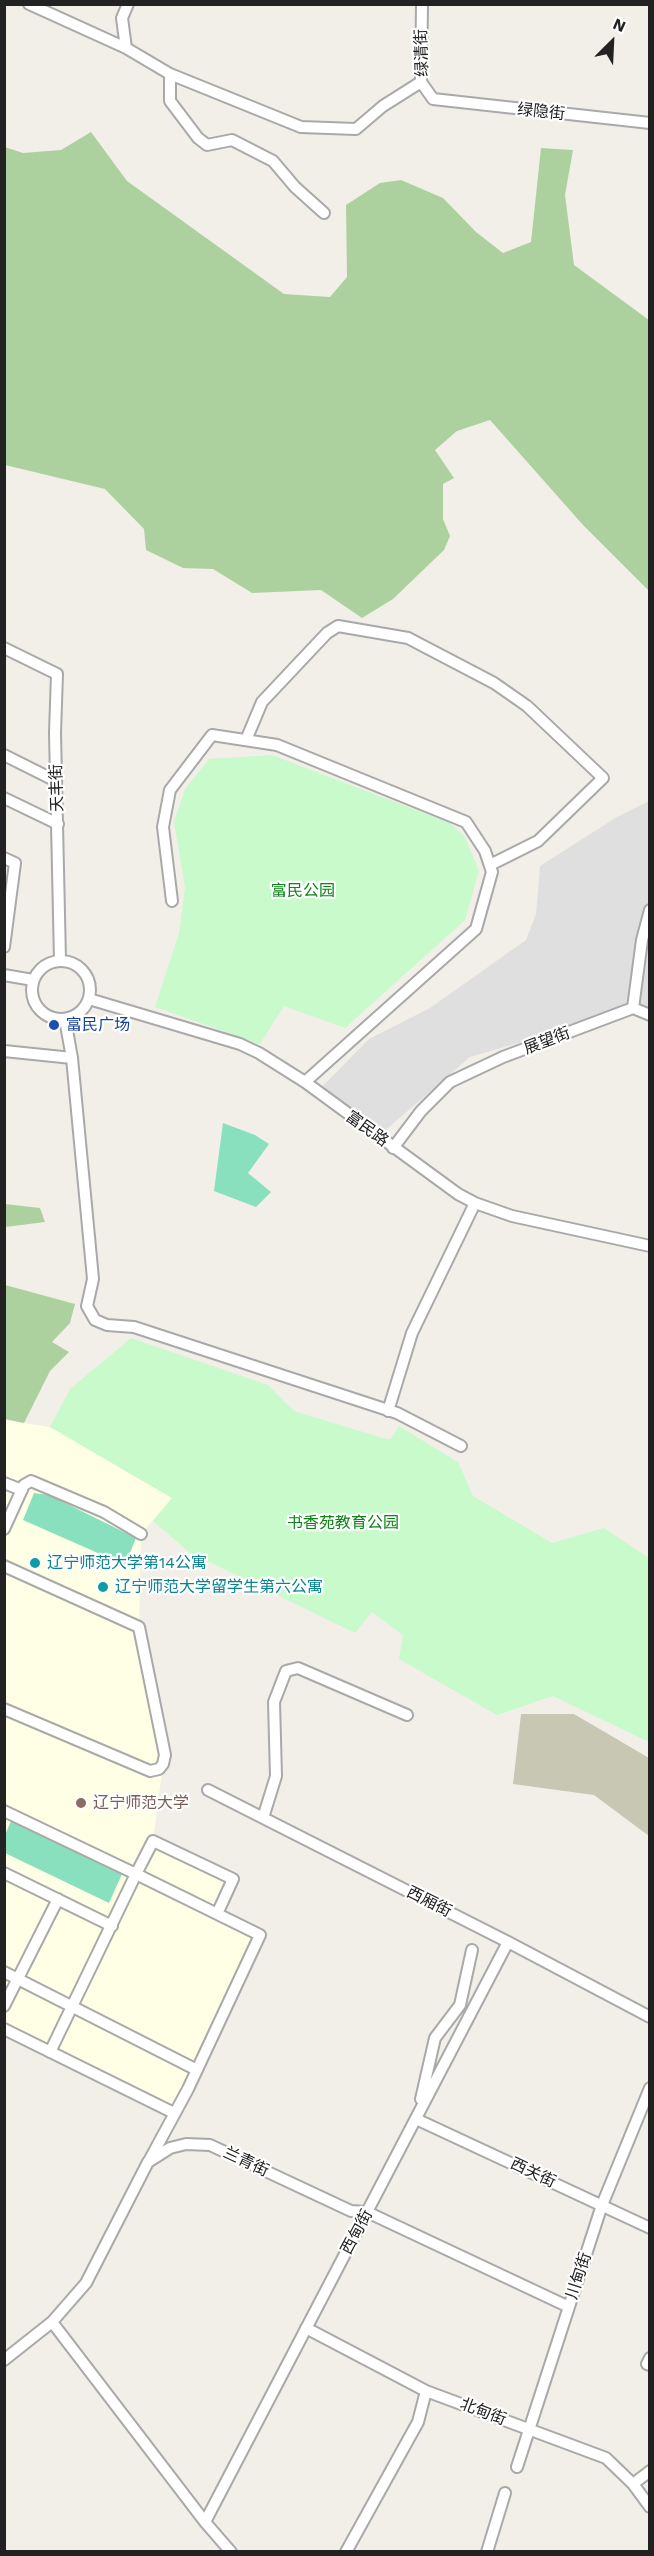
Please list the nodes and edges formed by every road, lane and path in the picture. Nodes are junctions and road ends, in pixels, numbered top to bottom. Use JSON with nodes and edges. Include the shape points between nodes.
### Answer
{"nodes":[{"id":1,"x":29,"y":4,"type":"edge"},
{"id":2,"x":128,"y":4,"type":"edge"},
{"id":3,"x":422,"y":4,"type":"edge"},
{"id":4,"x":126,"y":48,"type":"junction"},
{"id":5,"x":170,"y":74,"type":"junction"},
{"id":6,"x":421,"y":82,"type":"junction"},
{"id":7,"x":433,"y":99,"type":"joint"},
{"id":8,"x":649,"y":123,"type":"edge"},
{"id":9,"x":324,"y":213,"type":"dead end"},
{"id":10,"x":4,"y":648,"type":"edge"},
{"id":11,"x":246,"y":740,"type":"junction"},
{"id":12,"x":4,"y":755,"type":"edge"},
{"id":13,"x":56,"y":781,"type":"junction"},
{"id":14,"x":4,"y":798,"type":"edge"},
{"id":15,"x":58,"y":824,"type":"junction"},
{"id":16,"x":4,"y":858,"type":"edge"},
{"id":17,"x":490,"y":865,"type":"junction"},
{"id":18,"x":172,"y":901,"type":"dead end"},
{"id":19,"x":650,"y":910,"type":"edge"},
{"id":20,"x":6,"y":929,"type":"edge"},
{"id":21,"x":4,"y":947,"type":"edge"},
{"id":22,"x":60,"y":960,"type":"junction"},
{"id":23,"x":4,"y":975,"type":"edge"},
{"id":24,"x":33,"y":980,"type":"junction"},
{"id":25,"x":89,"y":999,"type":"junction"},
{"id":26,"x":633,"y":1008,"type":"junction"},
{"id":27,"x":650,"y":1015,"type":"edge"},
{"id":28,"x":65,"y":1019,"type":"junction"},
{"id":29,"x":4,"y":1051,"type":"edge"},
{"id":30,"x":72,"y":1058,"type":"junction"},
{"id":31,"x":305,"y":1082,"type":"junction"},
{"id":32,"x":393,"y":1148,"type":"junction"},
{"id":33,"x":476,"y":1203,"type":"junction"},
{"id":34,"x":650,"y":1246,"type":"edge"},
{"id":35,"x":388,"y":1411,"type":"junction"},
{"id":36,"x":461,"y":1446,"type":"dead end"},
{"id":37,"x":4,"y":1483,"type":"edge"},
{"id":38,"x":22,"y":1490,"type":"junction"},
{"id":39,"x":4,"y":1529,"type":"edge"},
{"id":40,"x":141,"y":1534,"type":"dead end"},
{"id":41,"x":4,"y":1566,"type":"edge"},
{"id":42,"x":4,"y":1709,"type":"edge"},
{"id":43,"x":407,"y":1716,"type":"dead end"},
{"id":44,"x":207,"y":1790,"type":"dead end"},
{"id":45,"x":4,"y":1811,"type":"edge"},
{"id":46,"x":263,"y":1818,"type":"junction"},
{"id":47,"x":4,"y":1873,"type":"edge"},
{"id":48,"x":136,"y":1874,"type":"junction"},
{"id":49,"x":58,"y":1899,"type":"junction"},
{"id":50,"x":217,"y":1914,"type":"junction"},
{"id":51,"x":112,"y":1926,"type":"junction"},
{"id":52,"x":508,"y":1942,"type":"junction"},
{"id":53,"x":472,"y":1950,"type":"dead end"},
{"id":54,"x":4,"y":1972,"type":"edge"},
{"id":55,"x":18,"y":1978,"type":"junction"},
{"id":56,"x":4,"y":2006,"type":"edge"},
{"id":57,"x":72,"y":2006,"type":"junction"},
{"id":58,"x":650,"y":2017,"type":"edge"},
{"id":59,"x":4,"y":2029,"type":"edge"},
{"id":60,"x":50,"y":2052,"type":"junction"},
{"id":61,"x":197,"y":2070,"type":"junction"},
{"id":62,"x":650,"y":2088,"type":"edge"},
{"id":63,"x":174,"y":2113,"type":"junction"},
{"id":64,"x":417,"y":2116,"type":"junction"},
{"id":65,"x":148,"y":2162,"type":"junction"},
{"id":66,"x":602,"y":2206,"type":"junction"},
{"id":67,"x":367,"y":2212,"type":"junction"},
{"id":68,"x":650,"y":2228,"type":"edge"},
{"id":69,"x":569,"y":2307,"type":"junction"},
{"id":70,"x":52,"y":2322,"type":"junction"},
{"id":71,"x":306,"y":2328,"type":"junction"},
{"id":72,"x":650,"y":2358,"type":"edge"},
{"id":73,"x":4,"y":2360,"type":"edge"},
{"id":74,"x":650,"y":2365,"type":"edge"},
{"id":75,"x":426,"y":2391,"type":"junction"},
{"id":76,"x":529,"y":2429,"type":"junction"},
{"id":77,"x":517,"y":2467,"type":"dead end"},
{"id":78,"x":650,"y":2471,"type":"edge"},
{"id":79,"x":633,"y":2484,"type":"junction"},
{"id":80,"x":505,"y":2493,"type":"dead end"},
{"id":81,"x":650,"y":2506,"type":"edge"},
{"id":82,"x":205,"y":2522,"type":"junction"},
{"id":83,"x":231,"y":2552,"type":"edge"},
{"id":84,"x":346,"y":2552,"type":"edge"},
{"id":85,"x":487,"y":2552,"type":"edge"}],
"edges":[{"from":1,"to":4,"type":"street"},
{"from":2,"to":4,"type":"street","via":[[122,18]]},
{"from":3,"to":6,"type":"street","name":"绿清街"},
{"from":4,"to":5,"type":"street"},
{"from":5,"to":6,"type":"street","via":[[302,127],[333,130],[356,129]]},
{"from":5,"to":9,"type":"street","via":[[170,101],[198,138],[207,145],[232,140],[273,161]]},
{"from":6,"to":7,"type":"street","name":"绿清街"},
{"from":7,"to":8,"type":"street","name":"绿隐街"},
{"from":10,"to":13,"type":"street","name":"天丰街","via":[[57,674]]},
{"from":11,"to":17,"type":"street","via":[[277,745],[466,822]]},
{"from":11,"to":17,"type":"street","via":[[262,702],[332,629],[338,626],[408,638],[494,683],[527,706],[603,778],[538,841]]},
{"from":11,"to":18,"type":"street","via":[[212,735],[170,790],[162,827]]},
{"from":12,"to":13,"type":"street"},
{"from":13,"to":15,"type":"street","name":"天丰街"},
{"from":14,"to":15,"type":"street"},
{"from":15,"to":22,"type":"street","name":"天丰街"},
{"from":16,"to":20,"type":"street","via":[[15,863]]},
{"from":17,"to":31,"type":"street","via":[[488,895],[476,928]]},
{"from":19,"to":26,"type":"street"},
{"from":20,"to":21,"type":"street"},
{"from":22,"to":24,"type":"street","via":[[41,968]]},
{"from":22,"to":25,"type":"street","via":[[78,965],[85,972],[91,989]]},
{"from":23,"to":24,"type":"street"},
{"from":24,"to":28,"type":"street","via":[[32,994],[40,1010],[47,1016]]},
{"from":25,"to":28,"type":"street","via":[[80,1012]]},
{"from":25,"to":31,"type":"street","name":"富民路","via":[[240,1044]]},
{"from":26,"to":27,"type":"street"},
{"from":26,"to":32,"type":"street","name":"展望街","via":[[503,1057],[450,1082]]},
{"from":28,"to":30,"type":"street"},
{"from":29,"to":30,"type":"street"},
{"from":30,"to":35,"type":"street","via":[[93,1279],[87,1306],[96,1320],[134,1327]]},
{"from":31,"to":32,"type":"street","name":"富民路"},
{"from":32,"to":33,"type":"street","name":"富民路"},
{"from":33,"to":34,"type":"street","name":"富民路","via":[[512,1216]]},
{"from":33,"to":35,"type":"street","via":[[412,1333]]},
{"from":35,"to":36,"type":"street"},
{"from":37,"to":38,"type":"street"},
{"from":38,"to":39,"type":"street"},
{"from":38,"to":40,"type":"street","via":[[31,1481],[104,1512]]},
{"from":41,"to":42,"type":"street","via":[[139,1627],[165,1755],[163,1764],[150,1771]]},
{"from":43,"to":46,"type":"street","via":[[298,1668],[286,1671],[274,1702],[276,1776]]},
{"from":44,"to":46,"type":"street","name":"西厢街"},
{"from":45,"to":48,"type":"street"},
{"from":46,"to":52,"type":"street","name":"西厢街"},
{"from":47,"to":49,"type":"street"},
{"from":48,"to":50,"type":"street"},
{"from":48,"to":50,"type":"street","via":[[153,1841],[233,1879]]},
{"from":48,"to":51,"type":"street"},
{"from":49,"to":51,"type":"street"},
{"from":49,"to":55,"type":"street"},
{"from":50,"to":61,"type":"street","via":[[260,1935]]},
{"from":51,"to":57,"type":"street"},
{"from":52,"to":58,"type":"street","name":"西厢街"},
{"from":52,"to":64,"type":"street","name":"西甸街"},
{"from":53,"to":64,"type":"street","via":[[459,2005],[435,2038]]},
{"from":54,"to":55,"type":"street"},
{"from":55,"to":56,"type":"street"},
{"from":55,"to":57,"type":"street"},
{"from":57,"to":60,"type":"street"},
{"from":57,"to":61,"type":"street"},
{"from":59,"to":60,"type":"street"},
{"from":60,"to":63,"type":"street"},
{"from":61,"to":63,"type":"street"},
{"from":62,"to":66,"type":"street","name":"川甸街"},
{"from":63,"to":65,"type":"street"},
{"from":64,"to":66,"type":"street","name":"西关街"},
{"from":64,"to":67,"type":"street","name":"西甸街"},
{"from":65,"to":67,"type":"street","name":"兰青街","via":[[170,2148],[210,2145],[351,2211]]},
{"from":65,"to":70,"type":"street","via":[[86,2283]]},
{"from":66,"to":68,"type":"street","name":"西关街"},
{"from":66,"to":69,"type":"street","name":"川甸街"},
{"from":67,"to":69,"type":"street","name":"兰青街"},
{"from":67,"to":71,"type":"street","name":"西甸街"},
{"from":69,"to":76,"type":"street","name":"川甸街"},
{"from":70,"to":73,"type":"street"},
{"from":70,"to":82,"type":"street"},
{"from":71,"to":75,"type":"street","name":"北甸街"},
{"from":71,"to":82,"type":"street","name":"西甸街"},
{"from":72,"to":74,"type":"street"},
{"from":75,"to":76,"type":"street","name":"北甸街"},
{"from":75,"to":84,"type":"street","via":[[418,2422]]},
{"from":76,"to":77,"type":"street","name":"川甸街"},
{"from":76,"to":79,"type":"street","name":"北甸街","via":[[606,2458]]},
{"from":78,"to":79,"type":"street"},
{"from":79,"to":81,"type":"street","name":"北甸街"},
{"from":80,"to":85,"type":"street"},
{"from":82,"to":83,"type":"street"}]}
